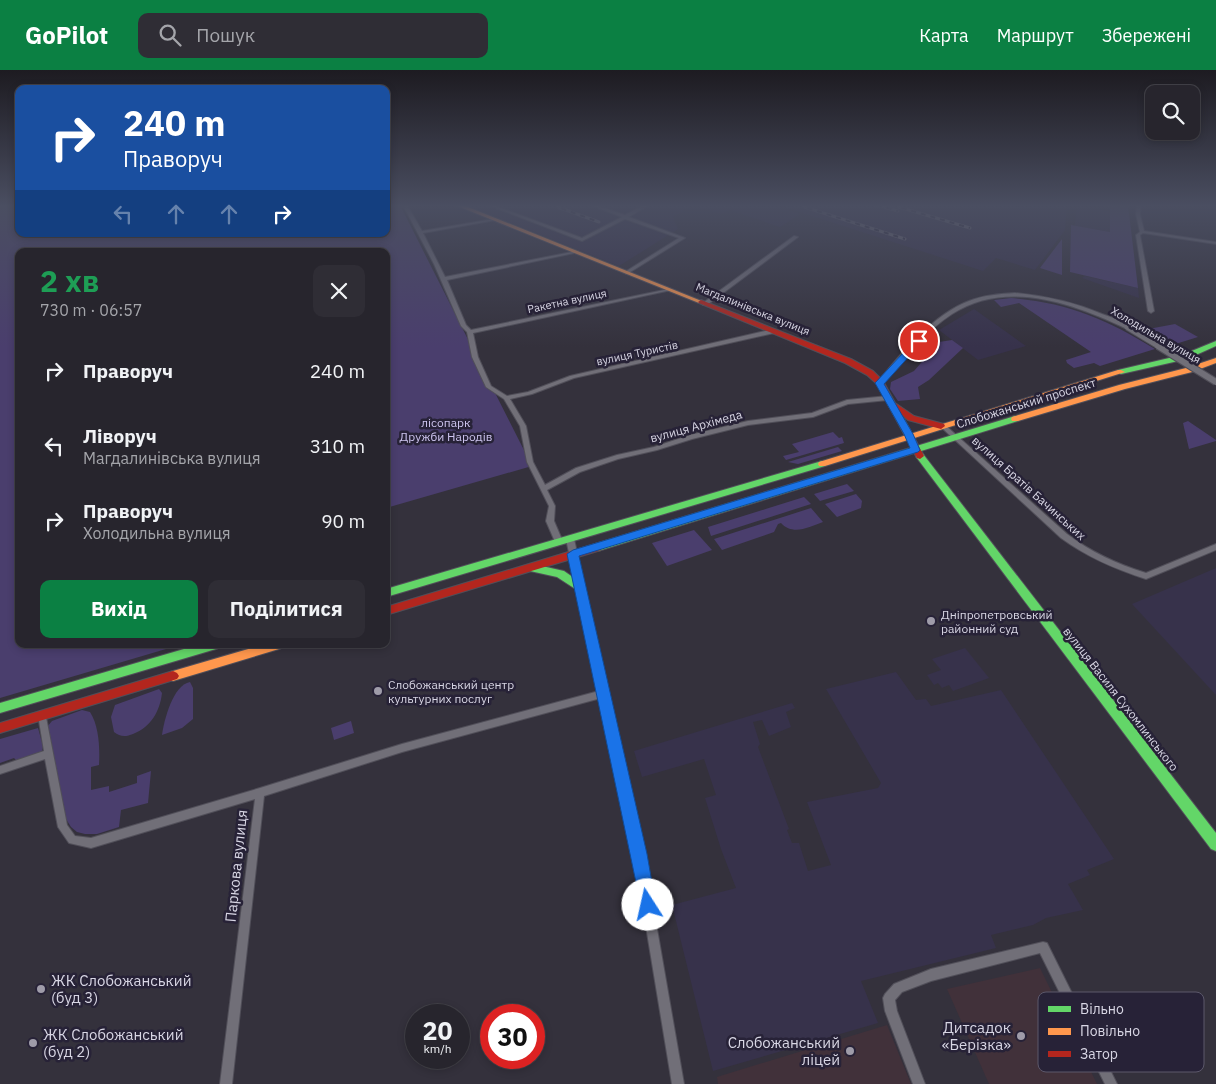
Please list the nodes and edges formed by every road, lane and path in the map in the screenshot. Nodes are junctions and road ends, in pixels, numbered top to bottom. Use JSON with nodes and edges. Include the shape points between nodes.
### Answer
{"nodes":[{"id":1,"x":432,"y":252,"type":"edge"},
{"id":2,"x":575,"y":252,"type":"edge"},
{"id":3,"x":577,"y":252,"type":"edge"},
{"id":4,"x":660,"y":252,"type":"edge"},
{"id":5,"x":775,"y":252,"type":"edge"},
{"id":6,"x":1141,"y":252,"type":"edge"},
{"id":7,"x":627,"y":273,"type":"junction"},
{"id":8,"x":445,"y":278,"type":"junction"},
{"id":9,"x":669,"y":290,"type":"junction"},
{"id":10,"x":705,"y":304,"type":"junction"},
{"id":11,"x":1151,"y":311,"type":"dead end"},
{"id":12,"x":774,"y":331,"type":"junction"},
{"id":13,"x":470,"y":332,"type":"junction"},
{"id":14,"x":1216,"y":342,"type":"edge"},
{"id":15,"x":1216,"y":358,"type":"edge"},
{"id":16,"x":1216,"y":382,"type":"edge"},
{"id":17,"x":880,"y":383,"type":"junction"},
{"id":18,"x":506,"y":398,"type":"junction"},
{"id":19,"x":889,"y":401,"type":"junction"},
{"id":20,"x":943,"y":426,"type":"junction"},
{"id":21,"x":910,"y":438,"type":"junction"},
{"id":22,"x":956,"y":438,"type":"junction"},
{"id":23,"x":915,"y":450,"type":"junction"},
{"id":24,"x":544,"y":489,"type":"junction"},
{"id":25,"x":570,"y":539,"type":"junction"},
{"id":26,"x":559,"y":542,"type":"junction"},
{"id":27,"x":1216,"y":547,"type":"edge"},
{"id":28,"x":573,"y":554,"type":"junction"},
{"id":29,"x":529,"y":568,"type":"junction"},
{"id":30,"x":580,"y":588,"type":"junction"},
{"id":31,"x":390,"y":592,"type":"edge"},
{"id":32,"x":390,"y":610,"type":"edge"},
{"id":33,"x":202,"y":648,"type":"edge"},
{"id":34,"x":266,"y":648,"type":"edge"},
{"id":35,"x":602,"y":694,"type":"junction"},
{"id":36,"x":0,"y":708,"type":"edge"},
{"id":37,"x":42,"y":716,"type":"junction"},
{"id":38,"x":0,"y":728,"type":"edge"},
{"id":39,"x":49,"y":754,"type":"junction"},
{"id":40,"x":0,"y":770,"type":"edge"},
{"id":41,"x":260,"y":793,"type":"junction"},
{"id":42,"x":1216,"y":844,"type":"edge"},
{"id":43,"x":1066,"y":992,"type":"edge"},
{"id":44,"x":1105,"y":1072,"type":"edge"},
{"id":45,"x":227,"y":1084,"type":"edge"},
{"id":46,"x":678,"y":1084,"type":"edge"},
{"id":47,"x":920,"y":1084,"type":"edge"},
{"id":48,"x":1111,"y":1084,"type":"edge"}],
"edges":[{"from":1,"to":8,"type":"street"},
{"from":2,"to":8,"type":"street"},
{"from":3,"to":7,"type":"main road","name":"Магдалинівська вулиця"},
{"from":4,"to":7,"type":"street"},
{"from":5,"to":10,"type":"street"},
{"from":6,"to":11,"type":"street"},
{"from":7,"to":9,"type":"main road","name":"Магдалинівська вулиця"},
{"from":8,"to":13,"type":"street","via":[[464,326]]},
{"from":9,"to":10,"type":"main road","name":"Магдалинівська вулиця"},
{"from":9,"to":13,"type":"street","name":"Ракетна вулиця"},
{"from":10,"to":12,"type":"main road","name":"Магдалинівська вулиця"},
{"from":12,"to":17,"type":"main road","name":"Магдалинівська вулиця","via":[[859,366]]},
{"from":12,"to":18,"type":"street","name":"вулиця Туристів","via":[[572,377],[530,393]]},
{"from":13,"to":18,"type":"street","via":[[474,357],[489,387]]},
{"from":14,"to":20,"type":"main road","name":"Слобожанський проспект","via":[[1184,357],[1128,370]]},
{"from":15,"to":22,"type":"main road","name":"Слобожанський проспект","via":[[1166,370],[1144,380]]},
{"from":16,"to":17,"type":"street","name":"Холодильна вулиця","bridge":true,"via":[[1098,313],[1059,301],[1009,296],[972,301],[950,313],[907,352]]},
{"from":17,"to":19,"type":"main road","name":"Магдалинівська вулиця"},
{"from":18,"to":24,"type":"street","via":[[523,426],[530,462]]},
{"from":19,"to":20,"type":"main road","via":[[911,418]]},
{"from":19,"to":21,"type":"main road","name":"Магдалинівська вулиця"},
{"from":19,"to":24,"type":"street","name":"вулиця Архімеда","via":[[847,402],[813,415],[748,424],[690,437],[578,470]]},
{"from":20,"to":21,"type":"main road","name":"Слобожанський проспект"},
{"from":20,"to":22,"type":"street","name":"вулиця Братів Бачинських"},
{"from":21,"to":23,"type":"main road","name":"Магдалинівська вулиця"},
{"from":21,"to":25,"type":"main road","name":"Слобожанський проспект"},
{"from":22,"to":23,"type":"main road","name":"Слобожанський проспект"},
{"from":22,"to":27,"type":"street","name":"вулиця Братів Бачинських","via":[[1064,536],[1102,561],[1146,576]]},
{"from":23,"to":28,"type":"main road","name":"Слобожанський проспект"},
{"from":23,"to":42,"type":"main road","name":"вулиця Василя Сухомлинського"},
{"from":24,"to":26,"type":"street","via":[[552,506],[550,521]]},
{"from":25,"to":26,"type":"main road","name":"Слобожанський проспект"},
{"from":25,"to":28,"type":"street"},
{"from":26,"to":31,"type":"main road","name":"Слобожанський проспект"},
{"from":28,"to":29,"type":"main road","name":"Слобожанський проспект"},
{"from":28,"to":30,"type":"street"},
{"from":29,"to":30,"type":"main road","via":[[560,574]]},
{"from":29,"to":32,"type":"main road","name":"Слобожанський проспект"},
{"from":30,"to":35,"type":"street"},
{"from":33,"to":36,"type":"main road"},
{"from":34,"to":37,"type":"main road"},
{"from":35,"to":41,"type":"street","via":[[402,748]]},
{"from":35,"to":46,"type":"street","via":[[639,854]]},
{"from":37,"to":38,"type":"main road"},
{"from":37,"to":39,"type":"street"},
{"from":39,"to":40,"type":"street"},
{"from":39,"to":41,"type":"street","via":[[63,827],[72,840],[91,843]]},
{"from":41,"to":45,"type":"street","name":"Паркова вулиця"},
{"from":43,"to":47,"type":"street","via":[[1043,946],[931,975],[898,988],[889,998],[891,1010]]},
{"from":44,"to":48,"type":"street"}]}
